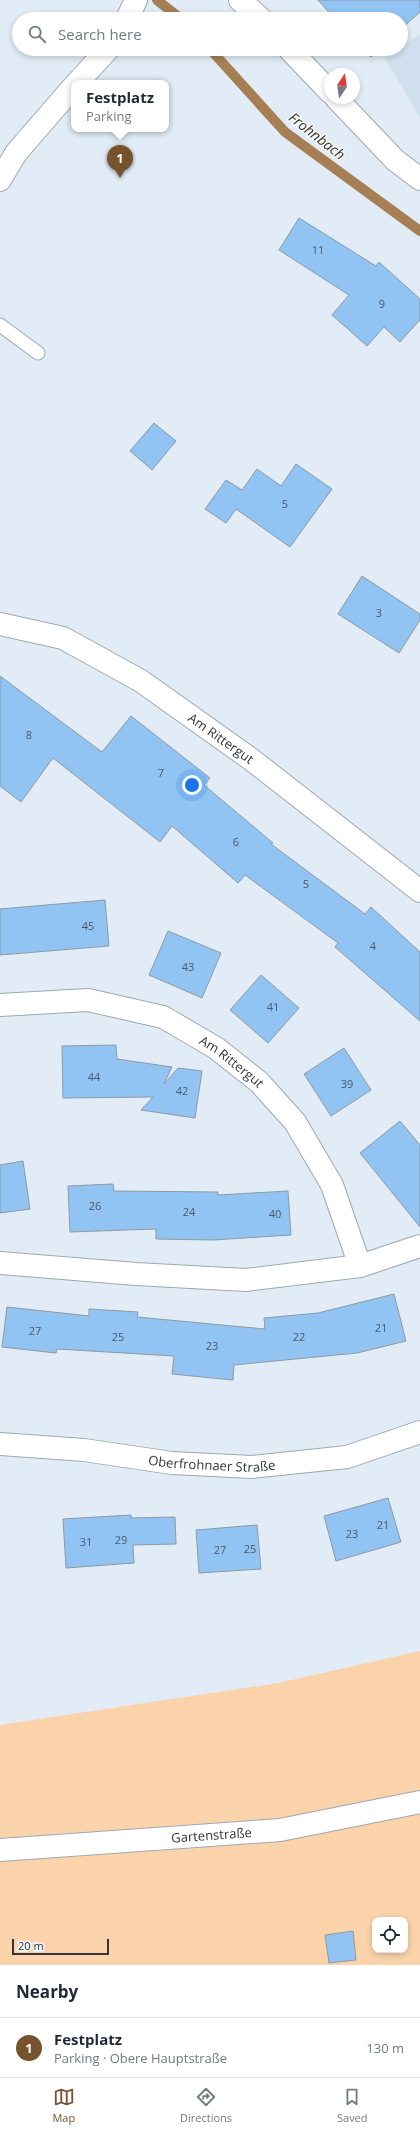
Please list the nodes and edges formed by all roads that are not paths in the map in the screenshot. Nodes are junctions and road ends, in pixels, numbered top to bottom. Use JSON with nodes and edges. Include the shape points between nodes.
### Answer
{"nodes":[{"id":1,"x":240,"y":0,"type":"edge"},
{"id":2,"x":253,"y":12,"type":"edge"},
{"id":3,"x":102,"y":56,"type":"edge"},
{"id":4,"x":296,"y":56,"type":"edge"},
{"id":5,"x":80,"y":80,"type":"edge"},
{"id":6,"x":324,"y":86,"type":"edge"},
{"id":7,"x":71,"y":89,"type":"edge"},
{"id":8,"x":342,"y":104,"type":"edge"},
{"id":9,"x":420,"y":179,"type":"edge"},
{"id":10,"x":0,"y":180,"type":"edge"},
{"id":11,"x":0,"y":325,"type":"edge"},
{"id":12,"x":38,"y":353,"type":"dead end"},
{"id":13,"x":0,"y":624,"type":"edge"},
{"id":14,"x":420,"y":892,"type":"edge"},
{"id":15,"x":0,"y":1005,"type":"edge"},
{"id":16,"x":420,"y":1246,"type":"edge"},
{"id":17,"x":0,"y":1263,"type":"edge"},
{"id":18,"x":360,"y":1266,"type":"junction"},
{"id":19,"x":420,"y":1432,"type":"edge"},
{"id":20,"x":0,"y":1444,"type":"edge"},
{"id":21,"x":420,"y":1802,"type":"edge"},
{"id":22,"x":0,"y":1850,"type":"edge"}],
"edges":[{"from":1,"to":2,"type":"street"},
{"from":3,"to":5,"type":"street"},
{"from":4,"to":6,"type":"street"},
{"from":7,"to":10,"type":"street","via":[[16,153]]},
{"from":8,"to":9,"type":"street","via":[[395,160]]},
{"from":11,"to":12,"type":"lane"},
{"from":13,"to":14,"type":"street","name":"Am Rittergut","via":[[63,638],[141,681],[252,760]]},
{"from":15,"to":18,"type":"street","name":"Am Rittergut","via":[[88,1000],[162,1017],[216,1048],[259,1082],[295,1122],[332,1185]]},
{"from":16,"to":18,"type":"street"},
{"from":17,"to":18,"type":"street","via":[[246,1280]]},
{"from":19,"to":20,"type":"street","name":"Oberfrohnaer Straße","via":[[346,1457],[252,1467],[172,1463],[84,1450]]},
{"from":21,"to":22,"type":"street","name":"Gartenstraße","via":[[280,1830]]}]}
